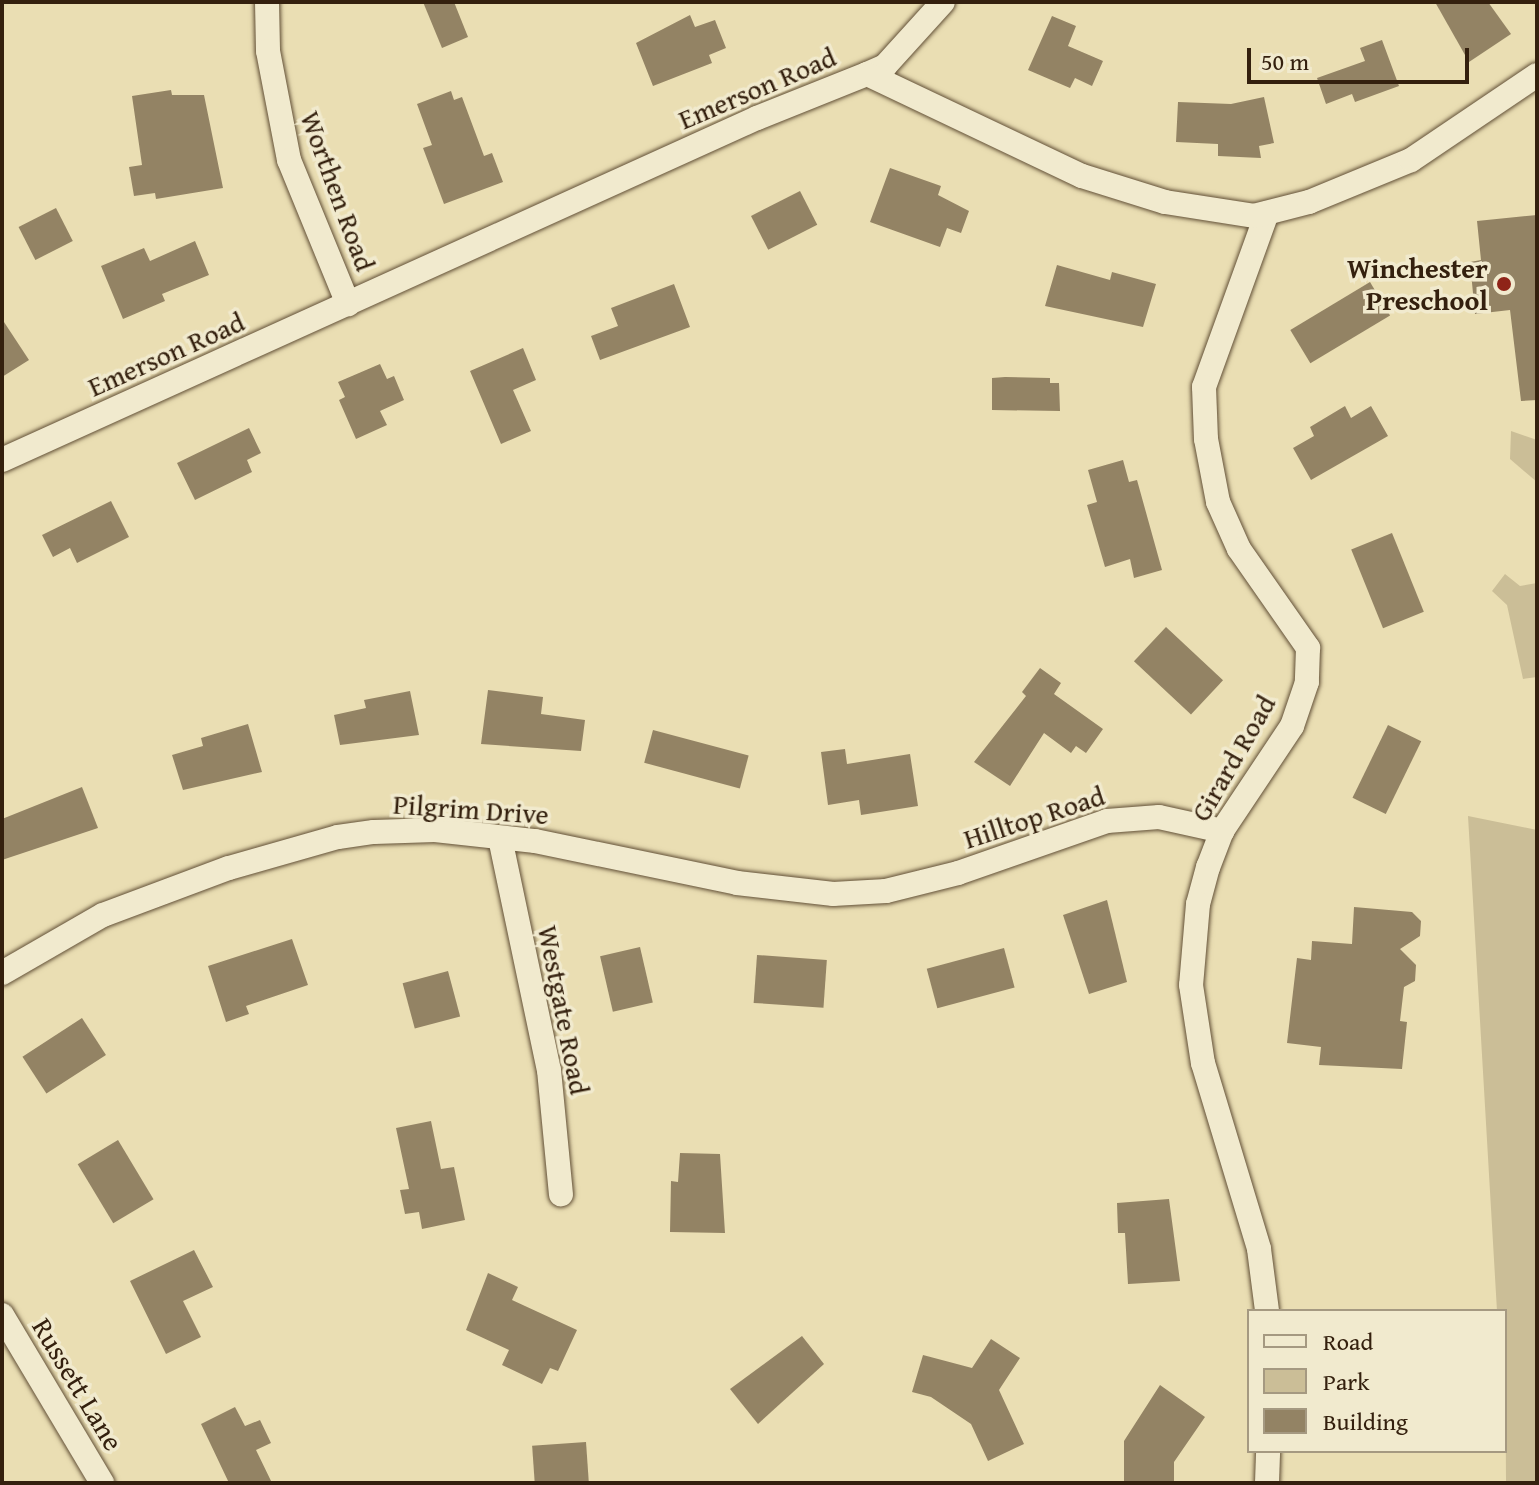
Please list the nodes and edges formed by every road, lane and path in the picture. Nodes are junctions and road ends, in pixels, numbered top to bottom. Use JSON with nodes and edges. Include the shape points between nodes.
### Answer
{"nodes":[{"id":1,"x":267,"y":2,"type":"edge"},
{"id":2,"x":943,"y":2,"type":"edge"},
{"id":3,"x":867,"y":74,"type":"junction"},
{"id":4,"x":1537,"y":75,"type":"edge"},
{"id":5,"x":1267,"y":213,"type":"junction"},
{"id":6,"x":348,"y":304,"type":"junction"},
{"id":7,"x":2,"y":460,"type":"edge"},
{"id":8,"x":1222,"y":831,"type":"junction"},
{"id":9,"x":500,"y":838,"type":"junction"},
{"id":10,"x":958,"y":873,"type":"joint"},
{"id":11,"x":2,"y":973,"type":"edge"},
{"id":12,"x":561,"y":1194,"type":"dead end"},
{"id":13,"x":1267,"y":1309,"type":"edge"},
{"id":14,"x":2,"y":1315,"type":"edge"},
{"id":15,"x":1268,"y":1453,"type":"edge"},
{"id":16,"x":102,"y":1483,"type":"edge"},
{"id":17,"x":1267,"y":1483,"type":"edge"}],
"edges":[{"from":1,"to":6,"type":"street","name":"Worthen Road","via":[[276,108],[289,160]]},
{"from":2,"to":3,"type":"street","via":[[885,66]]},
{"from":3,"to":5,"type":"street","name":"Emerson Road","via":[[1082,176],[1165,202],[1254,216]]},
{"from":3,"to":6,"type":"street","name":"Emerson Road"},
{"from":4,"to":5,"type":"street","name":"Emerson Road","via":[[1411,160],[1309,202]]},
{"from":5,"to":8,"type":"street","name":"Girard Road","via":[[1204,387],[1206,439],[1218,502],[1239,549],[1308,648],[1307,682],[1292,726]]},
{"from":6,"to":7,"type":"street","name":"Emerson Road"},
{"from":8,"to":10,"type":"street","name":"Hilltop Road","via":[[1159,817],[1107,821]]},
{"from":8,"to":13,"type":"street","name":"Girard Road","via":[[1198,904],[1191,985],[1203,1063],[1259,1249]]},
{"from":9,"to":10,"type":"street","name":"Pilgrim Drive","via":[[737,883],[833,894],[886,891]]},
{"from":9,"to":11,"type":"street","name":"Pilgrim Drive","via":[[411,830],[338,837],[229,868],[103,915]]},
{"from":9,"to":12,"type":"street","name":"Westgate Road","via":[[540,1019]]},
{"from":14,"to":16,"type":"street","name":"Russett Lane"},
{"from":15,"to":17,"type":"street"}]}
